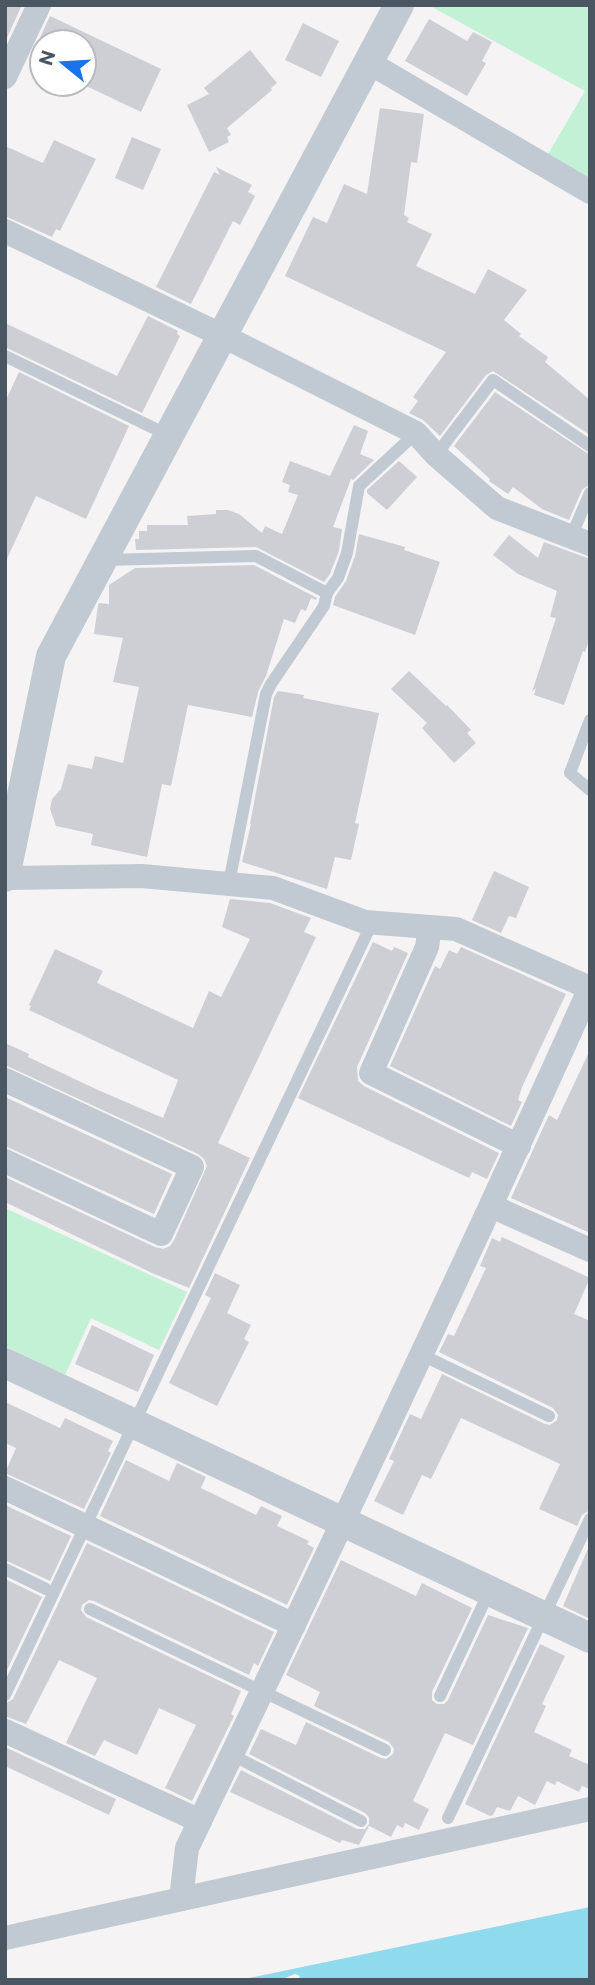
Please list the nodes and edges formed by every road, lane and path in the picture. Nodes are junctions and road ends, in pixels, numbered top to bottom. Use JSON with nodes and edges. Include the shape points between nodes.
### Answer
{"nodes":[{"id":1,"x":39,"y":5,"type":"edge"},
{"id":2,"x":399,"y":5,"type":"edge"},
{"id":3,"x":368,"y":62,"type":"junction"},
{"id":4,"x":5,"y":77,"type":"edge"},
{"id":5,"x":590,"y":192,"type":"edge"},
{"id":6,"x":5,"y":231,"type":"edge"},
{"id":7,"x":221,"y":335,"type":"junction"},
{"id":8,"x":5,"y":356,"type":"edge"},
{"id":9,"x":416,"y":433,"type":"junction"},
{"id":10,"x":168,"y":435,"type":"junction"},
{"id":11,"x":590,"y":446,"type":"edge"},
{"id":12,"x":436,"y":455,"type":"junction"},
{"id":13,"x":590,"y":493,"type":"edge"},
{"id":14,"x":580,"y":540,"type":"edge"},
{"id":15,"x":102,"y":561,"type":"junction"},
{"id":16,"x":327,"y":593,"type":"junction"},
{"id":17,"x":590,"y":720,"type":"edge"},
{"id":18,"x":590,"y":790,"type":"edge"},
{"id":19,"x":6,"y":870,"type":"edge"},
{"id":20,"x":229,"y":883,"type":"junction"},
{"id":21,"x":372,"y":923,"type":"junction"},
{"id":22,"x":430,"y":927,"type":"junction"},
{"id":23,"x":5,"y":1080,"type":"edge"},
{"id":24,"x":519,"y":1146,"type":"junction"},
{"id":25,"x":5,"y":1161,"type":"edge"},
{"id":26,"x":491,"y":1206,"type":"junction"},
{"id":27,"x":590,"y":1250,"type":"edge"},
{"id":28,"x":422,"y":1355,"type":"junction"},
{"id":29,"x":5,"y":1363,"type":"edge"},
{"id":30,"x":549,"y":1416,"type":"dead end"},
{"id":31,"x":134,"y":1425,"type":"junction"},
{"id":32,"x":5,"y":1488,"type":"edge"},
{"id":33,"x":590,"y":1519,"type":"edge"},
{"id":34,"x":343,"y":1523,"type":"junction"},
{"id":35,"x":85,"y":1526,"type":"junction"},
{"id":36,"x":5,"y":1569,"type":"edge"},
{"id":37,"x":46,"y":1588,"type":"dead end"},
{"id":38,"x":489,"y":1591,"type":"junction"},
{"id":39,"x":90,"y":1609,"type":"dead end"},
{"id":40,"x":544,"y":1617,"type":"junction"},
{"id":41,"x":294,"y":1625,"type":"junction"},
{"id":42,"x":590,"y":1638,"type":"edge"},
{"id":43,"x":263,"y":1690,"type":"junction"},
{"id":44,"x":5,"y":1695,"type":"edge"},
{"id":45,"x":440,"y":1696,"type":"dead end"},
{"id":46,"x":5,"y":1731,"type":"edge"},
{"id":47,"x":385,"y":1750,"type":"dead end"},
{"id":48,"x":232,"y":1755,"type":"junction"},
{"id":49,"x":590,"y":1809,"type":"edge"},
{"id":50,"x":449,"y":1818,"type":"dead end"},
{"id":51,"x":200,"y":1821,"type":"junction"},
{"id":52,"x":361,"y":1821,"type":"dead end"},
{"id":53,"x":181,"y":1899,"type":"junction"},
{"id":54,"x":5,"y":1938,"type":"edge"}],
"edges":[{"from":1,"to":4,"type":"street"},
{"from":2,"to":3,"type":"street"},
{"from":3,"to":5,"type":"street"},
{"from":3,"to":7,"type":"street"},
{"from":6,"to":7,"type":"street"},
{"from":7,"to":9,"type":"street"},
{"from":7,"to":10,"type":"street"},
{"from":8,"to":10,"type":"lane"},
{"from":9,"to":12,"type":"street"},
{"from":9,"to":16,"type":"lane","via":[[359,486],[347,553]]},
{"from":10,"to":15,"type":"street"},
{"from":11,"to":12,"type":"lane","via":[[493,380]]},
{"from":12,"to":14,"type":"street","via":[[497,508]]},
{"from":13,"to":14,"type":"lane"},
{"from":15,"to":16,"type":"lane","via":[[256,556]]},
{"from":15,"to":19,"type":"street","via":[[51,656]]},
{"from":16,"to":20,"type":"lane","via":[[324,606],[266,694]]},
{"from":17,"to":18,"type":"lane","via":[[570,773]]},
{"from":19,"to":20,"type":"street"},
{"from":20,"to":21,"type":"street","via":[[273,888]]},
{"from":21,"to":22,"type":"street"},
{"from":21,"to":31,"type":"lane"},
{"from":22,"to":24,"type":"street","via":[[427,947],[371,1073]]},
{"from":22,"to":24,"type":"street","via":[[456,929],[590,988]]},
{"from":23,"to":25,"type":"street","via":[[192,1167],[161,1234]]},
{"from":24,"to":26,"type":"street"},
{"from":26,"to":27,"type":"street"},
{"from":26,"to":28,"type":"street"},
{"from":28,"to":30,"type":"lane"},
{"from":28,"to":34,"type":"street"},
{"from":29,"to":31,"type":"street"},
{"from":31,"to":34,"type":"street"},
{"from":31,"to":35,"type":"lane"},
{"from":32,"to":35,"type":"street"},
{"from":33,"to":40,"type":"lane"},
{"from":34,"to":38,"type":"street"},
{"from":34,"to":41,"type":"street"},
{"from":35,"to":41,"type":"street"},
{"from":35,"to":44,"type":"lane"},
{"from":36,"to":37,"type":"lane"},
{"from":38,"to":40,"type":"street"},
{"from":38,"to":45,"type":"lane"},
{"from":39,"to":43,"type":"lane"},
{"from":40,"to":42,"type":"street"},
{"from":40,"to":50,"type":"lane"},
{"from":41,"to":43,"type":"street"},
{"from":43,"to":47,"type":"lane"},
{"from":43,"to":48,"type":"street"},
{"from":46,"to":51,"type":"street"},
{"from":48,"to":51,"type":"street"},
{"from":48,"to":52,"type":"lane"},
{"from":49,"to":53,"type":"street"},
{"from":51,"to":53,"type":"street","via":[[187,1848]]},
{"from":53,"to":54,"type":"street"}]}
